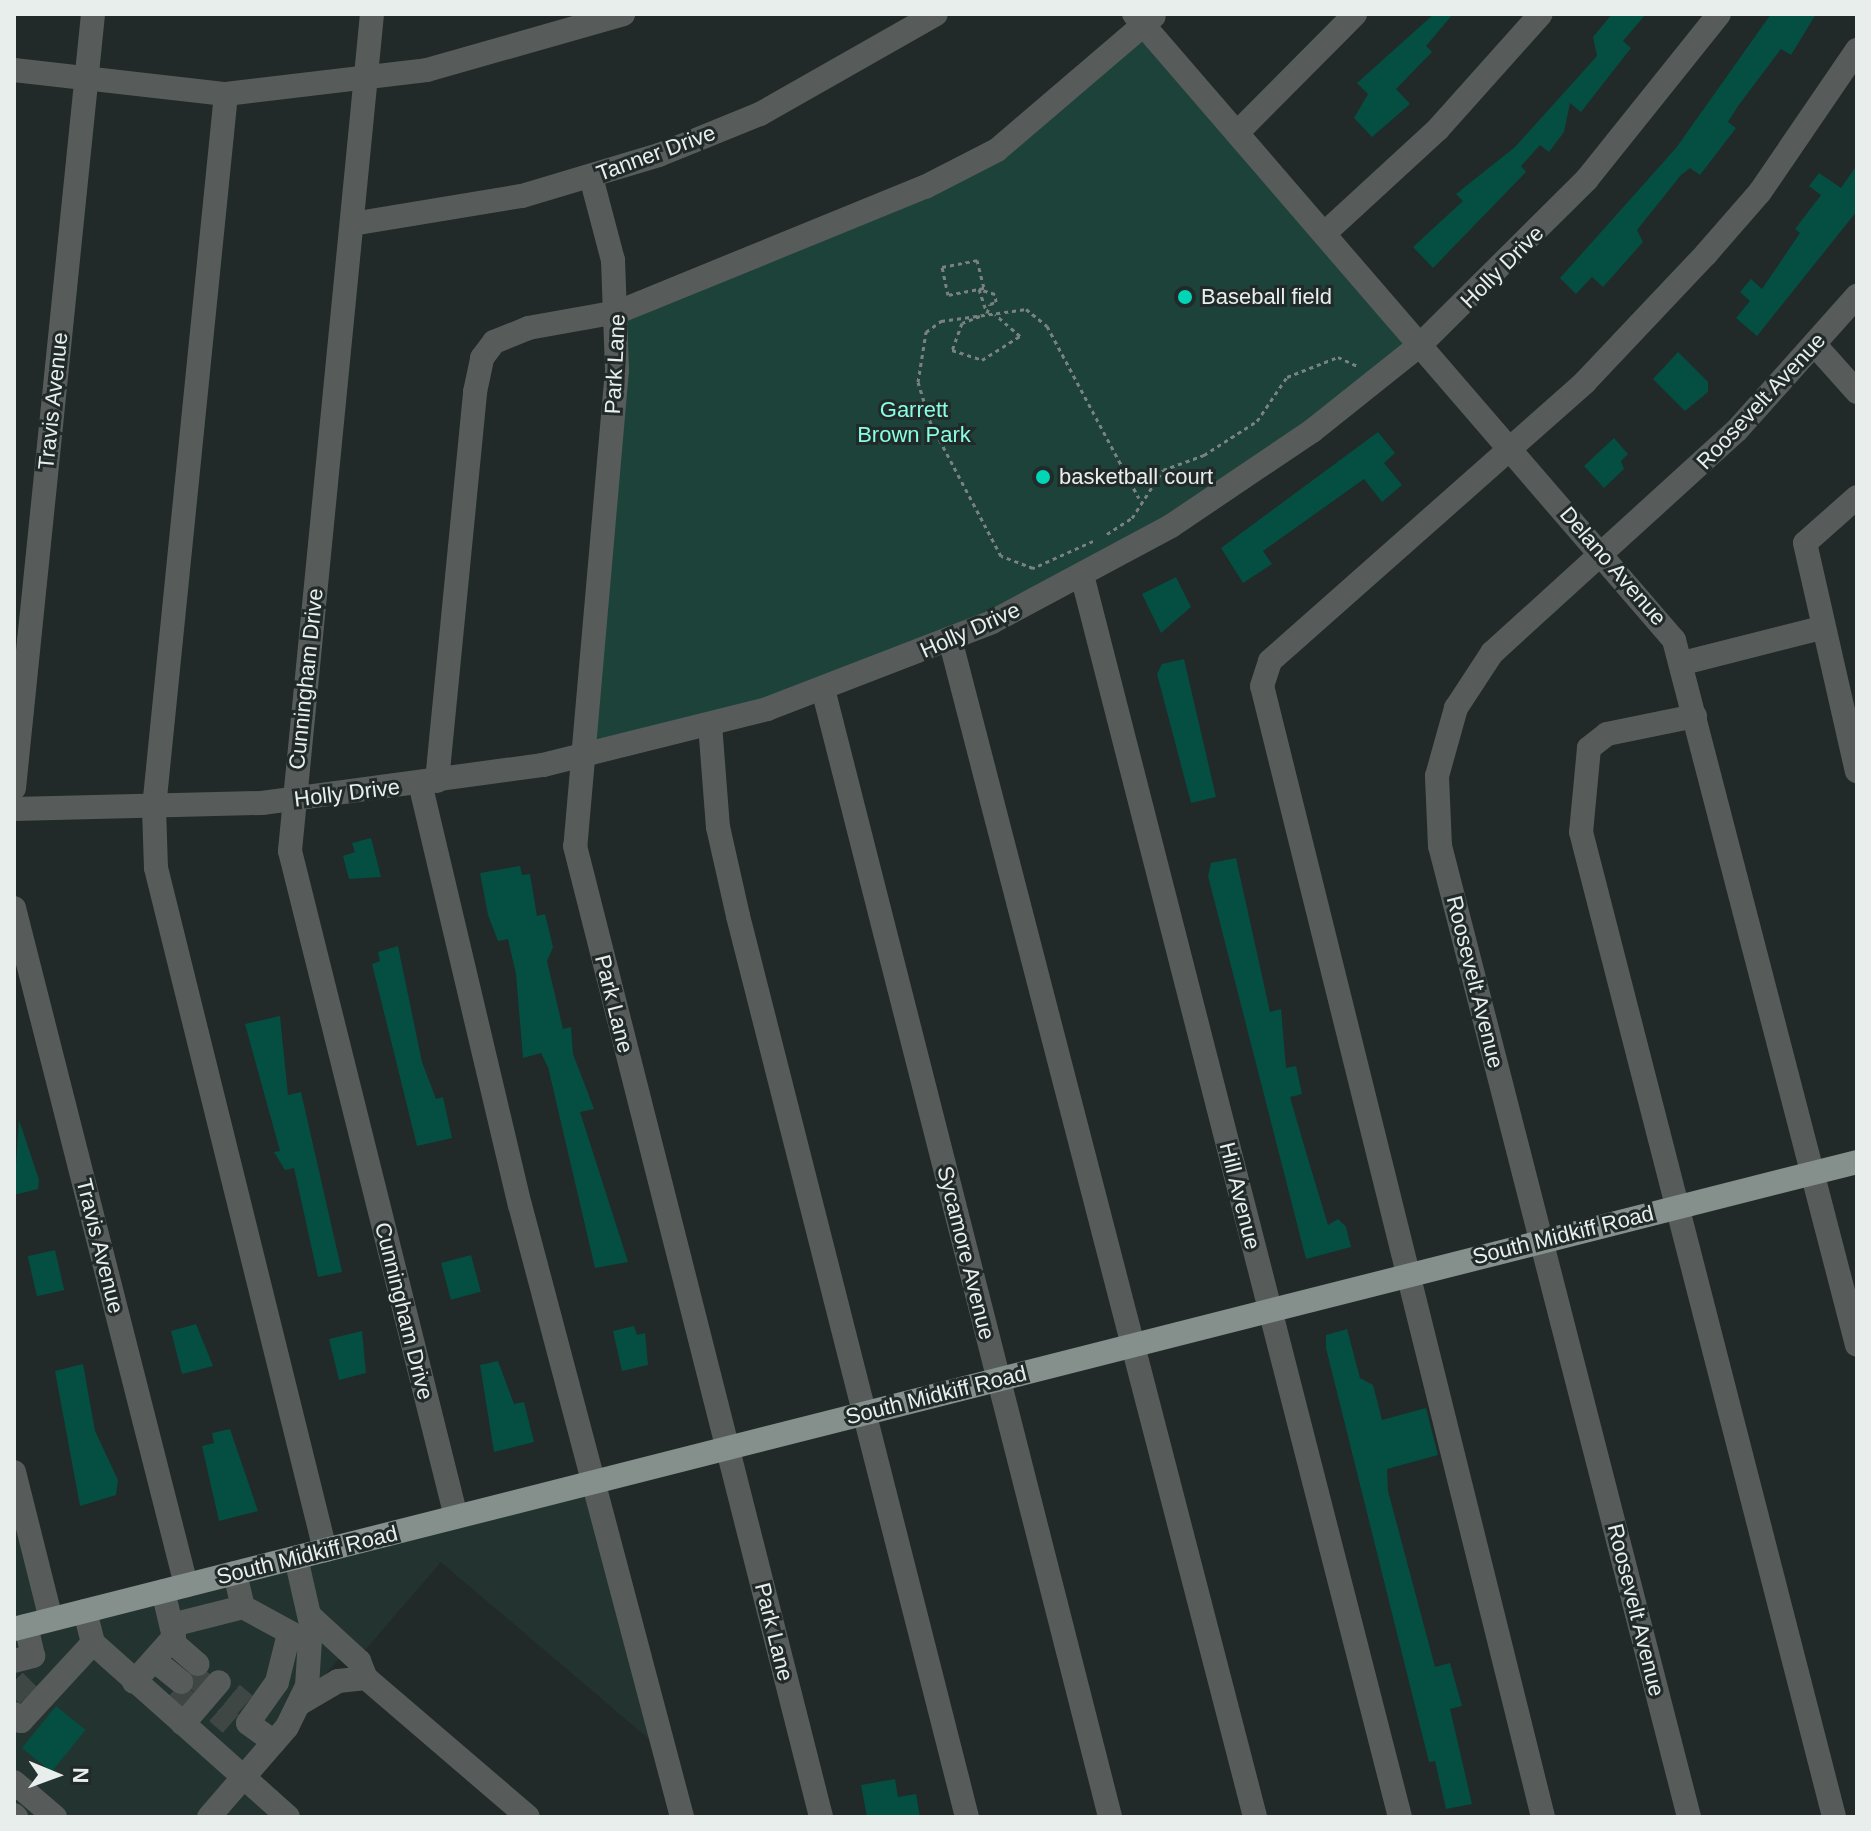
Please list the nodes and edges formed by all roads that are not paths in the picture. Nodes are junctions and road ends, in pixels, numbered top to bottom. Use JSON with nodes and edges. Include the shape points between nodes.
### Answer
{"nodes":[{"id":1,"x":93,"y":14,"type":"edge"},
{"id":2,"x":372,"y":14,"type":"edge"},
{"id":3,"x":623,"y":14,"type":"edge"},
{"id":4,"x":936,"y":14,"type":"edge"},
{"id":5,"x":1355,"y":14,"type":"edge"},
{"id":6,"x":1541,"y":14,"type":"edge"},
{"id":7,"x":1719,"y":14,"type":"edge"},
{"id":8,"x":1145,"y":18,"type":"edge"},
{"id":9,"x":1857,"y":50,"type":"edge"},
{"id":10,"x":14,"y":70,"type":"edge"},
{"id":11,"x":86,"y":77,"type":"junction"},
{"id":12,"x":365,"y":80,"type":"junction"},
{"id":13,"x":226,"y":94,"type":"junction"},
{"id":14,"x":1238,"y":132,"type":"junction"},
{"id":15,"x":591,"y":177,"type":"junction"},
{"id":16,"x":352,"y":224,"type":"junction"},
{"id":17,"x":1325,"y":233,"type":"junction"},
{"id":18,"x":1857,"y":296,"type":"edge"},
{"id":19,"x":618,"y":312,"type":"junction"},
{"id":20,"x":1421,"y":344,"type":"junction"},
{"id":21,"x":1815,"y":345,"type":"junction"},
{"id":22,"x":1857,"y":392,"type":"edge"},
{"id":23,"x":1511,"y":448,"type":"junction"},
{"id":24,"x":1857,"y":497,"type":"edge"},
{"id":25,"x":1604,"y":556,"type":"junction"},
{"id":26,"x":1082,"y":575,"type":"junction"},
{"id":27,"x":1821,"y":628,"type":"junction"},
{"id":28,"x":950,"y":639,"type":"junction"},
{"id":29,"x":1683,"y":663,"type":"junction"},
{"id":30,"x":823,"y":689,"type":"junction"},
{"id":31,"x":1695,"y":716,"type":"junction"},
{"id":32,"x":710,"y":724,"type":"junction"},
{"id":33,"x":578,"y":755,"type":"junction"},
{"id":34,"x":1857,"y":771,"type":"edge"},
{"id":35,"x":429,"y":782,"type":"junction"},
{"id":36,"x":14,"y":788,"type":"edge"},
{"id":37,"x":293,"y":800,"type":"junction"},
{"id":38,"x":154,"y":808,"type":"junction"},
{"id":39,"x":14,"y":809,"type":"edge"},
{"id":40,"x":14,"y":908,"type":"edge"},
{"id":41,"x":1857,"y":1162,"type":"edge"},
{"id":42,"x":1812,"y":1173,"type":"junction"},
{"id":43,"x":1680,"y":1206,"type":"junction"},
{"id":44,"x":1541,"y":1241,"type":"junction"},
{"id":45,"x":1405,"y":1276,"type":"junction"},
{"id":46,"x":1270,"y":1310,"type":"junction"},
{"id":47,"x":1134,"y":1345,"type":"junction"},
{"id":48,"x":1857,"y":1345,"type":"edge"},
{"id":49,"x":999,"y":1380,"type":"junction"},
{"id":50,"x":861,"y":1413,"type":"junction"},
{"id":51,"x":726,"y":1448,"type":"junction"},
{"id":52,"x":14,"y":1472,"type":"edge"},
{"id":53,"x":591,"y":1483,"type":"junction"},
{"id":54,"x":456,"y":1517,"type":"junction"},
{"id":55,"x":325,"y":1550,"type":"junction"},
{"id":56,"x":24,"y":1555,"type":"edge"},
{"id":57,"x":296,"y":1558,"type":"junction"},
{"id":58,"x":235,"y":1573,"type":"junction"},
{"id":59,"x":175,"y":1588,"type":"junction"},
{"id":60,"x":243,"y":1607,"type":"junction"},
{"id":61,"x":85,"y":1611,"type":"junction"},
{"id":62,"x":51,"y":1619,"type":"junction"},
{"id":63,"x":20,"y":1627,"type":"edge"},
{"id":64,"x":306,"y":1636,"type":"junction"},
{"id":65,"x":93,"y":1643,"type":"junction"},
{"id":66,"x":157,"y":1654,"type":"junction"},
{"id":67,"x":24,"y":1659,"type":"edge"},
{"id":68,"x":366,"y":1678,"type":"junction"},
{"id":69,"x":214,"y":1699,"type":"junction"},
{"id":70,"x":297,"y":1708,"type":"junction"},
{"id":71,"x":26,"y":1710,"type":"edge"},
{"id":72,"x":274,"y":1742,"type":"junction"},
{"id":73,"x":219,"y":1755,"type":"junction"},
{"id":74,"x":244,"y":1776,"type":"junction"},
{"id":75,"x":14,"y":1782,"type":"edge"},
{"id":76,"x":55,"y":1817,"type":"edge"},
{"id":77,"x":209,"y":1817,"type":"edge"},
{"id":78,"x":288,"y":1817,"type":"edge"},
{"id":79,"x":528,"y":1817,"type":"edge"},
{"id":80,"x":682,"y":1817,"type":"edge"},
{"id":81,"x":821,"y":1817,"type":"edge"},
{"id":82,"x":967,"y":1817,"type":"edge"},
{"id":83,"x":1110,"y":1817,"type":"edge"},
{"id":84,"x":1255,"y":1817,"type":"edge"},
{"id":85,"x":1400,"y":1817,"type":"edge"},
{"id":86,"x":1543,"y":1817,"type":"edge"},
{"id":87,"x":1689,"y":1817,"type":"edge"},
{"id":88,"x":1834,"y":1817,"type":"edge"}],
"edges":[{"from":1,"to":11,"type":"street","name":"Travis Avenue"},
{"from":2,"to":12,"type":"street","name":"Cunningham Drive"},
{"from":3,"to":12,"type":"street","via":[[538,43]]},
{"from":4,"to":15,"type":"street","name":"Tanner Drive","via":[[760,114]]},
{"from":5,"to":14,"type":"street"},
{"from":6,"to":17,"type":"street","via":[[1438,129]]},
{"from":7,"to":20,"type":"street","name":"Holly Drive","via":[[1587,179]]},
{"from":8,"to":14,"type":"street","name":"Delano Avenue"},
{"from":8,"to":19,"type":"street","via":[[997,150],[732,270]]},
{"from":9,"to":23,"type":"street","via":[[1733,223],[1585,382]]},
{"from":10,"to":11,"type":"street"},
{"from":11,"to":13,"type":"street"},
{"from":11,"to":36,"type":"street","name":"Travis Avenue"},
{"from":12,"to":13,"type":"street"},
{"from":12,"to":16,"type":"street","name":"Cunningham Drive"},
{"from":13,"to":38,"type":"street"},
{"from":14,"to":17,"type":"street","name":"Delano Avenue"},
{"from":15,"to":16,"type":"street","name":"Tanner Drive","via":[[481,204]]},
{"from":15,"to":19,"type":"street","name":"Park Lane"},
{"from":16,"to":37,"type":"street","name":"Cunningham Drive"},
{"from":17,"to":20,"type":"street","name":"Delano Avenue"},
{"from":18,"to":21,"type":"street","name":"Roosevelt Avenue"},
{"from":19,"to":33,"type":"street","name":"Park Lane"},
{"from":19,"to":35,"type":"street","via":[[528,328],[494,342],[482,358]]},
{"from":20,"to":23,"type":"street","name":"Delano Avenue"},
{"from":20,"to":26,"type":"street","name":"Holly Drive","via":[[1364,375],[1199,507]]},
{"from":21,"to":22,"type":"street"},
{"from":21,"to":25,"type":"street","name":"Roosevelt Avenue"},
{"from":23,"to":25,"type":"street","name":"Delano Avenue"},
{"from":23,"to":45,"type":"street","via":[[1270,661],[1262,686]]},
{"from":24,"to":27,"type":"street","via":[[1805,543]]},
{"from":25,"to":29,"type":"street","name":"Delano Avenue","via":[[1666,627]]},
{"from":25,"to":44,"type":"street","name":"Roosevelt Avenue","via":[[1478,671],[1450,723],[1437,776],[1440,846]]},
{"from":26,"to":28,"type":"street","name":"Holly Drive"},
{"from":26,"to":46,"type":"street","name":"Hill Avenue"},
{"from":27,"to":29,"type":"street"},
{"from":27,"to":34,"type":"street"},
{"from":28,"to":30,"type":"street","name":"Holly Drive"},
{"from":28,"to":47,"type":"street"},
{"from":29,"to":31,"type":"street","name":"Delano Avenue"},
{"from":30,"to":32,"type":"street","name":"Holly Drive"},
{"from":30,"to":49,"type":"street","name":"Sycamore Avenue"},
{"from":31,"to":42,"type":"street","name":"Delano Avenue"},
{"from":31,"to":43,"type":"street","via":[[1607,734],[1589,748],[1581,788],[1581,832]]},
{"from":32,"to":33,"type":"street","name":"Holly Drive"},
{"from":32,"to":50,"type":"street","via":[[721,842]]},
{"from":33,"to":35,"type":"street","name":"Holly Drive"},
{"from":33,"to":51,"type":"street","name":"Park Lane","via":[[576,854]]},
{"from":35,"to":37,"type":"street","name":"Holly Drive"},
{"from":35,"to":53,"type":"street"},
{"from":37,"to":38,"type":"street","name":"Holly Drive"},
{"from":37,"to":54,"type":"street","name":"Cunningham Drive","via":[[292,868]]},
{"from":38,"to":39,"type":"street","name":"Holly Drive"},
{"from":38,"to":55,"type":"street","via":[[156,868],[184,991]]},
{"from":40,"to":59,"type":"street","name":"Travis Avenue"},
{"from":41,"to":42,"type":"main road","name":"South Midkiff Road"},
{"from":42,"to":43,"type":"main road","name":"South Midkiff Road"},
{"from":42,"to":48,"type":"street","name":"Delano Avenue"},
{"from":43,"to":44,"type":"main road","name":"South Midkiff Road"},
{"from":43,"to":88,"type":"street"},
{"from":44,"to":45,"type":"main road","name":"South Midkiff Road"},
{"from":44,"to":87,"type":"street","name":"Roosevelt Avenue"},
{"from":45,"to":46,"type":"main road","name":"South Midkiff Road"},
{"from":45,"to":86,"type":"street"},
{"from":46,"to":47,"type":"main road","name":"South Midkiff Road"},
{"from":46,"to":85,"type":"street","name":"Hill Avenue"},
{"from":47,"to":49,"type":"main road","name":"South Midkiff Road"},
{"from":47,"to":84,"type":"street"},
{"from":49,"to":50,"type":"main road","name":"South Midkiff Road"},
{"from":49,"to":83,"type":"street","name":"Sycamore Avenue"},
{"from":50,"to":51,"type":"main road","name":"South Midkiff Road"},
{"from":50,"to":82,"type":"street"},
{"from":51,"to":53,"type":"main road","name":"South Midkiff Road"},
{"from":51,"to":81,"type":"street","name":"Park Lane"},
{"from":52,"to":56,"type":"street"},
{"from":53,"to":54,"type":"main road","name":"South Midkiff Road"},
{"from":53,"to":80,"type":"street"},
{"from":54,"to":55,"type":"main road","name":"South Midkiff Road"},
{"from":55,"to":57,"type":"main road","name":"South Midkiff Road"},
{"from":56,"to":62,"type":"street"},
{"from":57,"to":58,"type":"main road","name":"South Midkiff Road"},
{"from":57,"to":64,"type":"street"},
{"from":58,"to":59,"type":"main road","name":"South Midkiff Road"},
{"from":58,"to":60,"type":"street"},
{"from":59,"to":61,"type":"main road","name":"South Midkiff Road"},
{"from":59,"to":66,"type":"street","name":"Travis Avenue"},
{"from":60,"to":64,"type":"street"},
{"from":60,"to":66,"type":"street"},
{"from":61,"to":62,"type":"main road","name":"South Midkiff Road"},
{"from":61,"to":65,"type":"street"},
{"from":62,"to":63,"type":"main road","name":"South Midkiff Road"},
{"from":63,"to":67,"type":"street"},
{"from":64,"to":68,"type":"street","via":[[359,1661]]},
{"from":64,"to":69,"type":"street"},
{"from":64,"to":70,"type":"street"},
{"from":65,"to":66,"type":"street"},
{"from":65,"to":71,"type":"street"},
{"from":66,"to":69,"type":"street"},
{"from":66,"to":69,"type":"street"},
{"from":66,"to":69,"type":"street"},
{"from":67,"to":71,"type":"street"},
{"from":68,"to":70,"type":"street","via":[[338,1681]]},
{"from":68,"to":79,"type":"street"},
{"from":69,"to":70,"type":"street"},
{"from":69,"to":72,"type":"street"},
{"from":69,"to":73,"type":"street"},
{"from":69,"to":73,"type":"street"},
{"from":70,"to":72,"type":"street"},
{"from":72,"to":74,"type":"street"},
{"from":73,"to":74,"type":"street"},
{"from":74,"to":77,"type":"street"},
{"from":74,"to":78,"type":"street"},
{"from":75,"to":76,"type":"street"}]}
